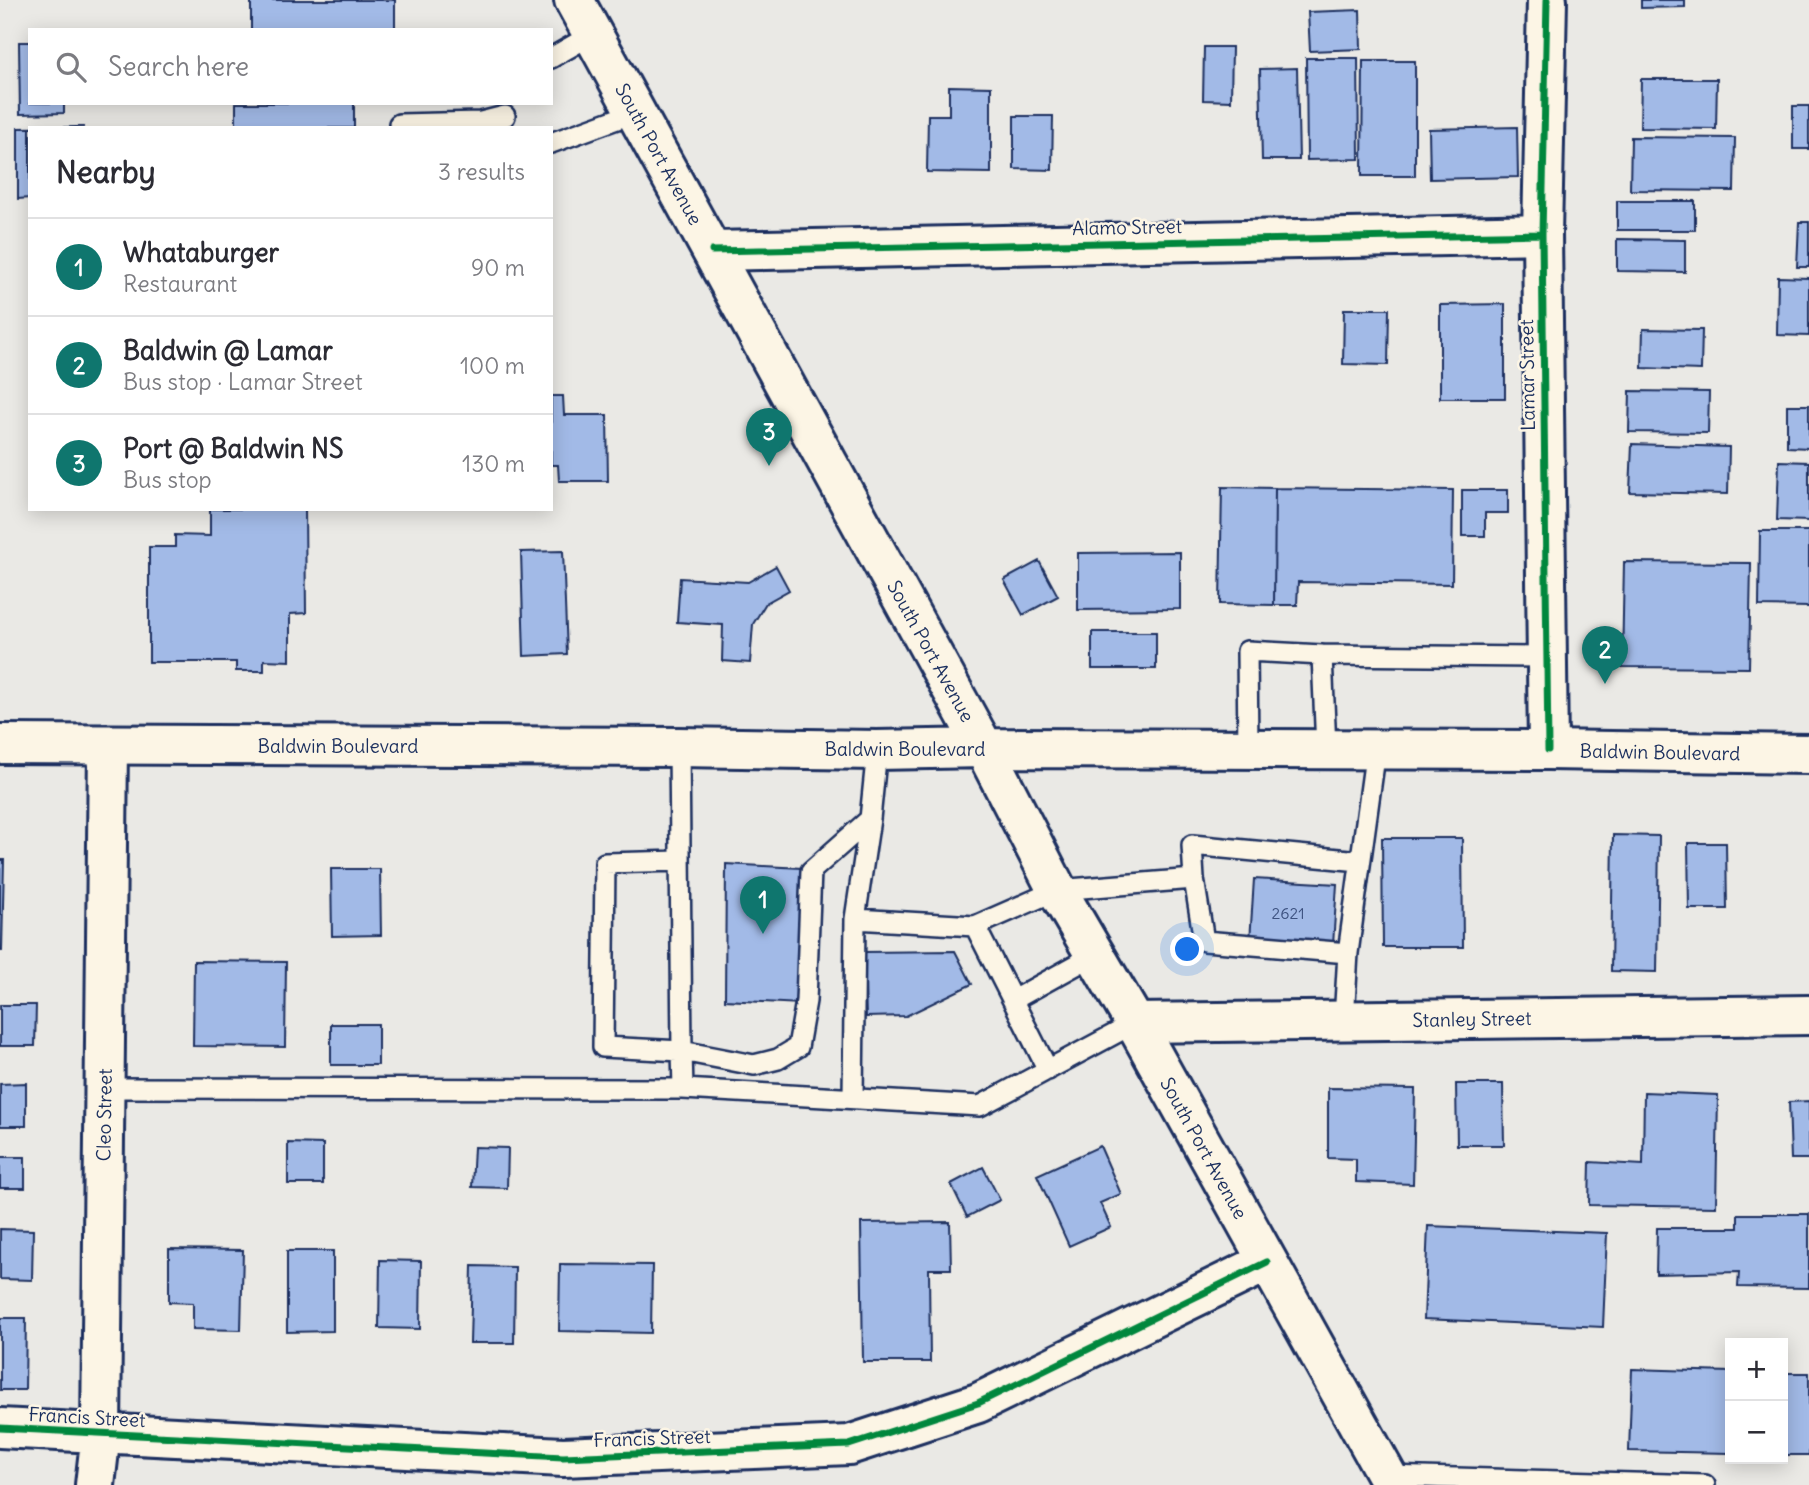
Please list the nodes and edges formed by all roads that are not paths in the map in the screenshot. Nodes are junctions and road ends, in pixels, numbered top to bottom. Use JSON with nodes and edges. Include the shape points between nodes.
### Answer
{"nodes":[{"id":1,"x":574,"y":0,"type":"edge"},
{"id":2,"x":1548,"y":0,"type":"edge"},
{"id":3,"x":593,"y":34,"type":"junction"},
{"id":4,"x":553,"y":57,"type":"edge"},
{"id":5,"x":636,"y":112,"type":"junction"},
{"id":6,"x":507,"y":116,"type":"edge"},
{"id":7,"x":399,"y":124,"type":"dead end"},
{"id":8,"x":553,"y":142,"type":"edge"},
{"id":9,"x":1542,"y":234,"type":"junction"},
{"id":10,"x":712,"y":251,"type":"junction"},
{"id":11,"x":1322,"y":655,"type":"junction"},
{"id":12,"x":1546,"y":657,"type":"junction"},
{"id":13,"x":0,"y":744,"type":"edge"},
{"id":14,"x":108,"y":745,"type":"junction"},
{"id":15,"x":679,"y":747,"type":"junction"},
{"id":16,"x":984,"y":748,"type":"junction"},
{"id":17,"x":1248,"y":749,"type":"junction"},
{"id":18,"x":1326,"y":749,"type":"junction"},
{"id":19,"x":1376,"y":749,"type":"junction"},
{"id":20,"x":877,"y":750,"type":"junction"},
{"id":21,"x":1548,"y":750,"type":"junction"},
{"id":22,"x":1809,"y":754,"type":"edge"},
{"id":23,"x":870,"y":819,"type":"junction"},
{"id":24,"x":680,"y":861,"type":"junction"},
{"id":25,"x":1360,"y":861,"type":"junction"},
{"id":26,"x":1194,"y":880,"type":"junction"},
{"id":27,"x":1057,"y":890,"type":"junction"},
{"id":28,"x":855,"y":919,"type":"junction"},
{"id":29,"x":975,"y":926,"type":"junction"},
{"id":30,"x":1348,"y":953,"type":"junction"},
{"id":31,"x":1096,"y":954,"type":"junction"},
{"id":32,"x":1013,"y":1000,"type":"junction"},
{"id":33,"x":1809,"y":1015,"type":"edge"},
{"id":34,"x":1344,"y":1020,"type":"junction"},
{"id":35,"x":1135,"y":1023,"type":"junction"},
{"id":36,"x":682,"y":1051,"type":"junction"},
{"id":37,"x":1048,"y":1070,"type":"junction"},
{"id":38,"x":104,"y":1088,"type":"junction"},
{"id":39,"x":683,"y":1089,"type":"junction"},
{"id":40,"x":853,"y":1098,"type":"junction"},
{"id":41,"x":1267,"y":1262,"type":"junction"},
{"id":42,"x":0,"y":1428,"type":"edge"},
{"id":43,"x":101,"y":1433,"type":"junction"},
{"id":44,"x":563,"y":1471,"type":"edge"},
{"id":45,"x":1389,"y":1481,"type":"edge"},
{"id":46,"x":1661,"y":1484,"type":"edge"},
{"id":47,"x":95,"y":1485,"type":"edge"},
{"id":48,"x":1705,"y":1485,"type":"edge"}],
"edges":[{"from":1,"to":3,"type":"street","name":"South Port Avenue"},
{"from":2,"to":9,"type":"street","name":"Lamar Street"},
{"from":3,"to":4,"type":"lane"},
{"from":3,"to":5,"type":"street","name":"South Port Avenue"},
{"from":5,"to":8,"type":"lane"},
{"from":5,"to":10,"type":"street","name":"South Port Avenue"},
{"from":6,"to":7,"type":"lane","via":[[481,122]]},
{"from":9,"to":10,"type":"street","name":"Alamo Street"},
{"from":9,"to":12,"type":"street","name":"Lamar Street"},
{"from":10,"to":16,"type":"street","name":"South Port Avenue"},
{"from":11,"to":12,"type":"lane"},
{"from":11,"to":17,"type":"lane","via":[[1247,651]]},
{"from":11,"to":18,"type":"lane"},
{"from":12,"to":21,"type":"street","name":"Lamar Street"},
{"from":13,"to":14,"type":"street","name":"Baldwin Boulevard"},
{"from":14,"to":15,"type":"street","name":"Baldwin Boulevard"},
{"from":14,"to":38,"type":"street","name":"Cleo Street"},
{"from":15,"to":20,"type":"street","name":"Baldwin Boulevard"},
{"from":15,"to":24,"type":"lane"},
{"from":16,"to":17,"type":"street","name":"Baldwin Boulevard"},
{"from":16,"to":20,"type":"street","name":"Baldwin Boulevard"},
{"from":16,"to":27,"type":"street","name":"South Port Avenue"},
{"from":17,"to":18,"type":"street","name":"Baldwin Boulevard"},
{"from":18,"to":19,"type":"street","name":"Baldwin Boulevard"},
{"from":19,"to":21,"type":"street","name":"Baldwin Boulevard"},
{"from":19,"to":25,"type":"lane"},
{"from":20,"to":23,"type":"lane"},
{"from":21,"to":22,"type":"street","name":"Baldwin Boulevard"},
{"from":23,"to":28,"type":"lane"},
{"from":23,"to":36,"type":"lane","via":[[811,872],[806,1001],[798,1046],[778,1059],[754,1065]]},
{"from":24,"to":36,"type":"lane"},
{"from":24,"to":36,"type":"lane","via":[[605,863],[603,1047]]},
{"from":25,"to":26,"type":"lane","via":[[1192,845]]},
{"from":25,"to":30,"type":"lane"},
{"from":26,"to":27,"type":"lane"},
{"from":26,"to":30,"type":"lane","via":[[1204,941]]},
{"from":27,"to":29,"type":"lane"},
{"from":27,"to":31,"type":"street","name":"South Port Avenue"},
{"from":28,"to":29,"type":"lane"},
{"from":28,"to":40,"type":"lane"},
{"from":29,"to":32,"type":"lane"},
{"from":30,"to":34,"type":"lane"},
{"from":31,"to":32,"type":"lane"},
{"from":31,"to":35,"type":"street","name":"South Port Avenue"},
{"from":32,"to":37,"type":"lane"},
{"from":33,"to":34,"type":"street","name":"Stanley Street"},
{"from":34,"to":35,"type":"street","name":"Stanley Street"},
{"from":35,"to":37,"type":"lane"},
{"from":35,"to":41,"type":"street","name":"South Port Avenue"},
{"from":36,"to":39,"type":"lane"},
{"from":37,"to":40,"type":"lane","via":[[980,1107]]},
{"from":38,"to":39,"type":"lane"},
{"from":38,"to":43,"type":"street","name":"Cleo Street"},
{"from":39,"to":40,"type":"lane"},
{"from":41,"to":44,"type":"street","name":"Francis Street","via":[[978,1403],[849,1445]]},
{"from":41,"to":45,"type":"street","name":"South Port Avenue"},
{"from":42,"to":43,"type":"street","name":"Francis Street"},
{"from":43,"to":44,"type":"street","name":"Francis Street"},
{"from":43,"to":47,"type":"street","name":"Cleo Street"},
{"from":45,"to":46,"type":"lane"},
{"from":46,"to":48,"type":"lane"}]}
